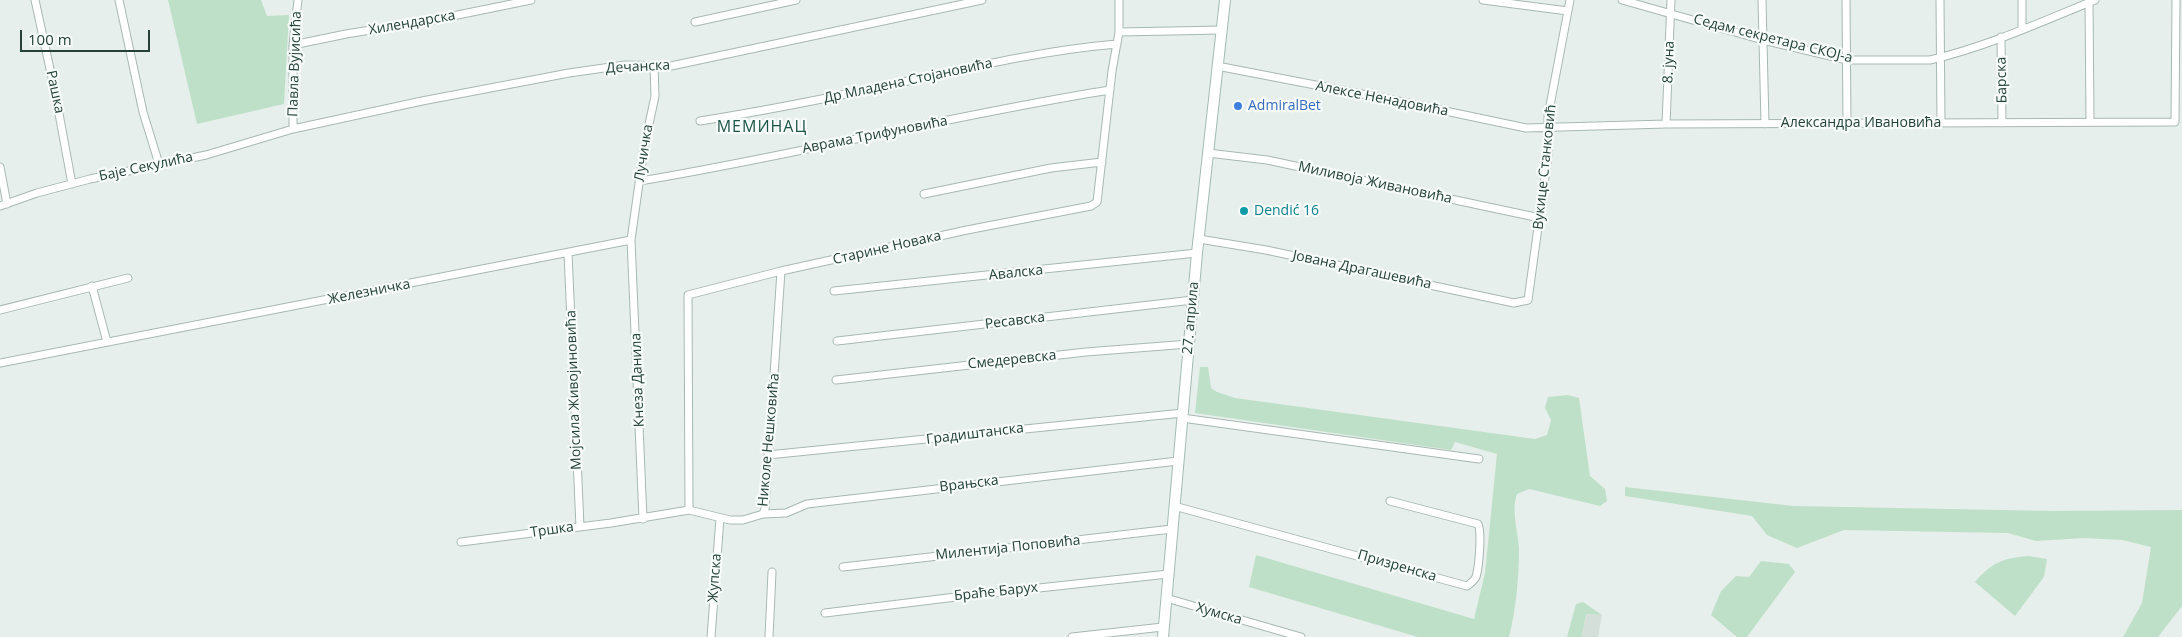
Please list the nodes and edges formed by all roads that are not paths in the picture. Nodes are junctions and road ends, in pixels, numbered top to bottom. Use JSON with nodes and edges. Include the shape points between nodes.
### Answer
{"nodes":[{"id":1,"x":35,"y":0,"type":"edge"},
{"id":2,"x":119,"y":0,"type":"edge"},
{"id":3,"x":298,"y":0,"type":"edge"},
{"id":4,"x":531,"y":0,"type":"edge"},
{"id":5,"x":796,"y":0,"type":"edge"},
{"id":6,"x":982,"y":0,"type":"edge"},
{"id":7,"x":1118,"y":0,"type":"edge"},
{"id":8,"x":1225,"y":0,"type":"edge"},
{"id":9,"x":1483,"y":0,"type":"edge"},
{"id":10,"x":1622,"y":0,"type":"edge"},
{"id":11,"x":1672,"y":0,"type":"edge"},
{"id":12,"x":1762,"y":0,"type":"edge"},
{"id":13,"x":1846,"y":0,"type":"edge"},
{"id":14,"x":1940,"y":0,"type":"edge"},
{"id":15,"x":2022,"y":0,"type":"edge"},
{"id":16,"x":2176,"y":0,"type":"edge"},
{"id":17,"x":1571,"y":1,"type":"edge"},
{"id":18,"x":2092,"y":1,"type":"edge"},
{"id":19,"x":1568,"y":11,"type":"junction"},
{"id":20,"x":1671,"y":12,"type":"junction"},
{"id":21,"x":695,"y":22,"type":"dead end"},
{"id":22,"x":2022,"y":28,"type":"junction"},
{"id":23,"x":1222,"y":30,"type":"junction"},
{"id":24,"x":1119,"y":32,"type":"junction"},
{"id":25,"x":2001,"y":37,"type":"junction"},
{"id":26,"x":1763,"y":40,"type":"junction"},
{"id":27,"x":1117,"y":44,"type":"junction"},
{"id":28,"x":293,"y":45,"type":"junction"},
{"id":29,"x":1941,"y":58,"type":"junction"},
{"id":30,"x":1847,"y":60,"type":"junction"},
{"id":31,"x":654,"y":66,"type":"junction"},
{"id":32,"x":1217,"y":66,"type":"junction"},
{"id":33,"x":1110,"y":90,"type":"junction"},
{"id":34,"x":700,"y":121,"type":"dead end"},
{"id":35,"x":2002,"y":122,"type":"junction"},
{"id":36,"x":2090,"y":122,"type":"junction"},
{"id":37,"x":1847,"y":123,"type":"junction"},
{"id":38,"x":1941,"y":123,"type":"junction"},
{"id":39,"x":1666,"y":124,"type":"junction"},
{"id":40,"x":1765,"y":124,"type":"junction"},
{"id":41,"x":1548,"y":127,"type":"junction"},
{"id":42,"x":293,"y":129,"type":"junction"},
{"id":43,"x":1208,"y":153,"type":"junction"},
{"id":44,"x":1102,"y":162,"type":"junction"},
{"id":45,"x":159,"y":164,"type":"junction"},
{"id":46,"x":0,"y":166,"type":"edge"},
{"id":47,"x":640,"y":181,"type":"junction"},
{"id":48,"x":72,"y":184,"type":"junction"},
{"id":49,"x":924,"y":194,"type":"dead end"},
{"id":50,"x":3,"y":205,"type":"edge"},
{"id":51,"x":1540,"y":218,"type":"junction"},
{"id":52,"x":1199,"y":239,"type":"junction"},
{"id":53,"x":631,"y":240,"type":"junction"},
{"id":54,"x":568,"y":253,"type":"junction"},
{"id":55,"x":1197,"y":253,"type":"junction"},
{"id":56,"x":781,"y":271,"type":"junction"},
{"id":57,"x":128,"y":278,"type":"dead end"},
{"id":58,"x":92,"y":286,"type":"junction"},
{"id":59,"x":834,"y":291,"type":"dead end"},
{"id":60,"x":1193,"y":300,"type":"junction"},
{"id":61,"x":1525,"y":302,"type":"joint"},
{"id":62,"x":0,"y":310,"type":"edge"},
{"id":63,"x":107,"y":342,"type":"junction"},
{"id":64,"x":837,"y":342,"type":"dead end"},
{"id":65,"x":1189,"y":344,"type":"junction"},
{"id":66,"x":0,"y":363,"type":"edge"},
{"id":67,"x":836,"y":380,"type":"dead end"},
{"id":68,"x":1182,"y":415,"type":"junction"},
{"id":69,"x":768,"y":455,"type":"junction"},
{"id":70,"x":1479,"y":459,"type":"dead end"},
{"id":71,"x":1178,"y":461,"type":"junction"},
{"id":72,"x":1390,"y":501,"type":"dead end"},
{"id":73,"x":1174,"y":506,"type":"junction"},
{"id":74,"x":689,"y":510,"type":"junction"},
{"id":75,"x":763,"y":514,"type":"junction"},
{"id":76,"x":720,"y":518,"type":"junction"},
{"id":77,"x":642,"y":519,"type":"junction"},
{"id":78,"x":580,"y":527,"type":"junction"},
{"id":79,"x":1172,"y":529,"type":"junction"},
{"id":80,"x":461,"y":542,"type":"dead end"},
{"id":81,"x":843,"y":567,"type":"dead end"},
{"id":82,"x":772,"y":572,"type":"dead end"},
{"id":83,"x":1168,"y":574,"type":"junction"},
{"id":84,"x":1166,"y":598,"type":"junction"},
{"id":85,"x":825,"y":613,"type":"dead end"},
{"id":86,"x":1163,"y":632,"type":"edge"},
{"id":87,"x":711,"y":637,"type":"edge"},
{"id":88,"x":769,"y":637,"type":"edge"},
{"id":89,"x":1072,"y":637,"type":"edge"},
{"id":90,"x":1301,"y":637,"type":"edge"}],
"edges":[{"from":1,"to":48,"type":"street","name":"Рашка"},
{"from":2,"to":45,"type":"street","via":[[143,112]]},
{"from":3,"to":28,"type":"street","name":"Павла Вујисића"},
{"from":4,"to":28,"type":"street","name":"Хилендарска"},
{"from":5,"to":21,"type":"street"},
{"from":6,"to":31,"type":"street","name":"Дечанска","via":[[671,66]]},
{"from":7,"to":24,"type":"street","name":"Старине Новака"},
{"from":8,"to":23,"type":"main road","name":"27. априла"},
{"from":9,"to":19,"type":"street"},
{"from":10,"to":20,"type":"street","name":"Седам секретара СКОЈ-а"},
{"from":11,"to":20,"type":"street","name":"8. јуна"},
{"from":12,"to":26,"type":"street"},
{"from":13,"to":30,"type":"street"},
{"from":14,"to":29,"type":"street"},
{"from":15,"to":22,"type":"street"},
{"from":16,"to":36,"type":"street","name":"Александра Ивановића","via":[[2175,122]]},
{"from":17,"to":19,"type":"street","name":"Вукице Станковић"},
{"from":18,"to":22,"type":"street","name":"Седам секретара СКОЈ-а"},
{"from":18,"to":36,"type":"street"},
{"from":19,"to":41,"type":"street","name":"Вукице Станковић"},
{"from":20,"to":26,"type":"street","name":"Седам секретара СКОЈ-а"},
{"from":20,"to":39,"type":"street","name":"8. јуна"},
{"from":22,"to":25,"type":"street","name":"Седам секретара СКОЈ-а"},
{"from":23,"to":24,"type":"street"},
{"from":23,"to":32,"type":"main road","name":"27. априла"},
{"from":24,"to":27,"type":"street","name":"Старине Новака"},
{"from":25,"to":29,"type":"street","name":"Седам секретара СКОЈ-а"},
{"from":25,"to":35,"type":"street","name":"Барска"},
{"from":26,"to":30,"type":"street","name":"Седам секретара СКОЈ-а"},
{"from":26,"to":40,"type":"street"},
{"from":27,"to":33,"type":"street","name":"Старине Новака"},
{"from":27,"to":34,"type":"street","name":"Др Младена Стојановића","via":[[995,62],[772,110]]},
{"from":28,"to":42,"type":"street","name":"Павла Вујисића"},
{"from":29,"to":30,"type":"street","name":"Седам секретара СКОЈ-а"},
{"from":29,"to":38,"type":"street"},
{"from":30,"to":37,"type":"street"},
{"from":31,"to":42,"type":"street","name":"Дечанска","via":[[626,65],[569,73]]},
{"from":31,"to":47,"type":"street","name":"Лучичка","via":[[655,96]]},
{"from":32,"to":41,"type":"street","name":"Алексе Ненадовића","via":[[1517,127]]},
{"from":32,"to":43,"type":"main road","name":"27. априла"},
{"from":33,"to":44,"type":"street","name":"Старине Новака"},
{"from":33,"to":47,"type":"street","name":"Аврама Трифуновића"},
{"from":35,"to":36,"type":"street","name":"Александра Ивановића"},
{"from":35,"to":38,"type":"street","name":"Александра Ивановића"},
{"from":37,"to":38,"type":"street","name":"Александра Ивановића"},
{"from":37,"to":40,"type":"street","name":"Александра Ивановића"},
{"from":39,"to":40,"type":"street","name":"Александра Ивановића"},
{"from":39,"to":41,"type":"street","name":"Александра Ивановића"},
{"from":41,"to":51,"type":"street","name":"Вукице Станковић"},
{"from":42,"to":45,"type":"street","name":"Баје Секулића","via":[[206,155]]},
{"from":43,"to":51,"type":"street","name":"Миливоја Живановића","via":[[1267,160]]},
{"from":43,"to":52,"type":"main road","name":"27. априла"},
{"from":44,"to":49,"type":"street","via":[[1051,168]]},
{"from":44,"to":56,"type":"street","name":"Старине Новака","via":[[1097,202],[1091,206]]},
{"from":45,"to":48,"type":"street","name":"Баје Секулића"},
{"from":46,"to":50,"type":"street"},
{"from":47,"to":53,"type":"street","name":"Лучичка"},
{"from":48,"to":50,"type":"street","name":"Баје Секулића"},
{"from":51,"to":61,"type":"street","name":"Вукице Станковић","via":[[1530,296]]},
{"from":52,"to":55,"type":"main road","name":"27. априла"},
{"from":52,"to":61,"type":"street","name":"Јована Драгашевића","via":[[1266,250],[1514,303]]},
{"from":53,"to":54,"type":"street","name":"Железничка"},
{"from":53,"to":77,"type":"street","name":"Кнеза Данила"},
{"from":54,"to":63,"type":"street","name":"Железничка"},
{"from":54,"to":78,"type":"street","name":"Мојсила Живојиновића"},
{"from":55,"to":59,"type":"street","name":"Авалска"},
{"from":55,"to":60,"type":"main road","name":"27. априла"},
{"from":56,"to":69,"type":"street","name":"Николе Нешковића"},
{"from":56,"to":74,"type":"street","name":"Старине Новака","via":[[688,295]]},
{"from":57,"to":58,"type":"street"},
{"from":58,"to":62,"type":"street"},
{"from":58,"to":63,"type":"street"},
{"from":60,"to":64,"type":"street","name":"Ресавска"},
{"from":60,"to":65,"type":"main road","name":"27. априла"},
{"from":63,"to":66,"type":"street","name":"Железничка"},
{"from":65,"to":67,"type":"street","name":"Смедеревска"},
{"from":65,"to":68,"type":"main road","name":"27. априла"},
{"from":68,"to":69,"type":"street","name":"Градиштанска"},
{"from":68,"to":70,"type":"street","name":"Градиштанска"},
{"from":68,"to":71,"type":"main road","name":"27. априла"},
{"from":69,"to":75,"type":"street","name":"Николе Нешковића"},
{"from":71,"to":73,"type":"main road","name":"27. априла"},
{"from":71,"to":75,"type":"street","name":"Врањска","via":[[806,504],[780,515]]},
{"from":72,"to":73,"type":"street","name":"Призренска","via":[[1478,524],[1478,560],[1473,582],[1467,586]]},
{"from":73,"to":79,"type":"main road","name":"27. априла"},
{"from":74,"to":76,"type":"street","name":"Николе Нешковића"},
{"from":74,"to":77,"type":"street","name":"Николе Нешковића"},
{"from":75,"to":76,"type":"street","name":"Николе Нешковића","via":[[743,520]]},
{"from":76,"to":87,"type":"street","name":"Жупска"},
{"from":77,"to":78,"type":"street","name":"Тршка"},
{"from":78,"to":80,"type":"street","name":"Тршка"},
{"from":79,"to":81,"type":"street","name":"Милентија Поповића"},
{"from":79,"to":83,"type":"main road","name":"27. априла"},
{"from":82,"to":88,"type":"street"},
{"from":83,"to":84,"type":"main road","name":"27. априла"},
{"from":83,"to":85,"type":"street","name":"Браће Барух"},
{"from":84,"to":86,"type":"main road","name":"27. априла"},
{"from":84,"to":90,"type":"street","name":"Хумска"},
{"from":86,"to":89,"type":"street"}]}
